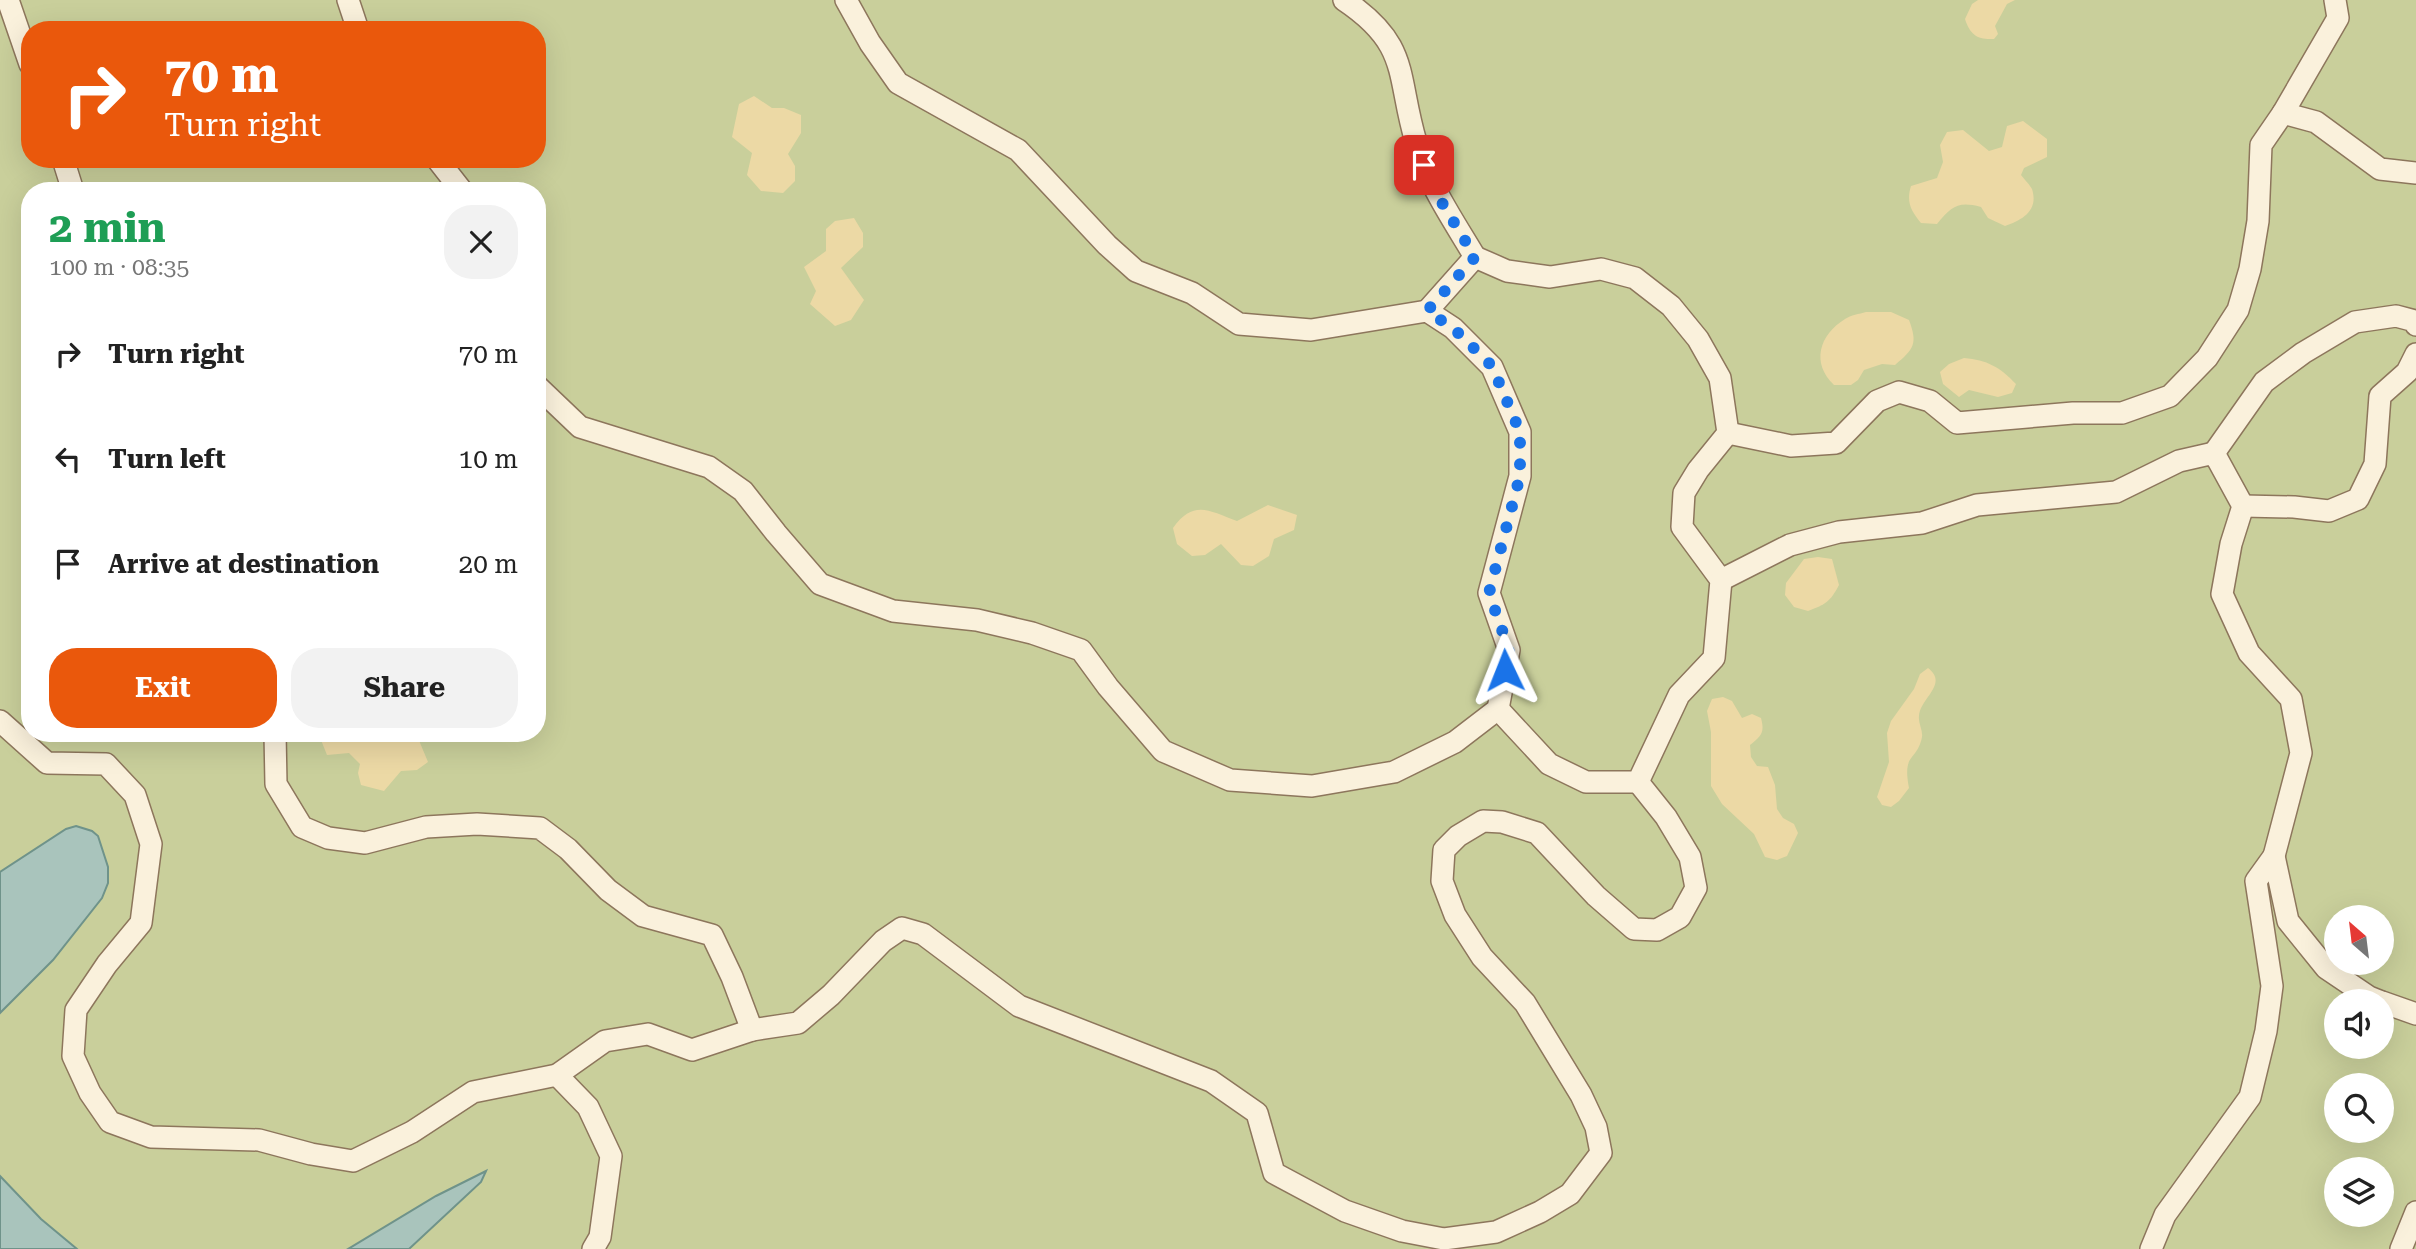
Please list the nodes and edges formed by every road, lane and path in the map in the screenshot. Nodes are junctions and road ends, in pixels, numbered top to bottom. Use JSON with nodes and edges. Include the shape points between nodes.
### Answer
{"nodes":[{"id":1,"x":8,"y":0,"type":"edge"},
{"id":2,"x":348,"y":0,"type":"edge"},
{"id":3,"x":846,"y":0,"type":"edge"},
{"id":4,"x":1344,"y":0,"type":"edge"},
{"id":5,"x":2335,"y":0,"type":"edge"},
{"id":6,"x":355,"y":21,"type":"edge"},
{"id":7,"x":21,"y":38,"type":"edge"},
{"id":8,"x":2283,"y":113,"type":"junction"},
{"id":9,"x":444,"y":168,"type":"edge"},
{"id":10,"x":2416,"y":173,"type":"edge"},
{"id":11,"x":455,"y":182,"type":"edge"},
{"id":12,"x":1475,"y":257,"type":"junction"},
{"id":13,"x":1427,"y":311,"type":"junction"},
{"id":14,"x":2416,"y":325,"type":"edge"},
{"id":15,"x":2416,"y":354,"type":"edge"},
{"id":16,"x":546,"y":395,"type":"edge"},
{"id":17,"x":1728,"y":433,"type":"junction"},
{"id":18,"x":2214,"y":453,"type":"junction"},
{"id":19,"x":2243,"y":506,"type":"junction"},
{"id":20,"x":1721,"y":580,"type":"junction"},
{"id":21,"x":1498,"y":709,"type":"junction"},
{"id":22,"x":0,"y":722,"type":"edge"},
{"id":23,"x":21,"y":740,"type":"edge"},
{"id":24,"x":23,"y":742,"type":"edge"},
{"id":25,"x":275,"y":742,"type":"edge"},
{"id":26,"x":1639,"y":782,"type":"junction"},
{"id":27,"x":2274,"y":856,"type":"junction"},
{"id":28,"x":2356,"y":989,"type":"edge"},
{"id":29,"x":2394,"y":1006,"type":"edge"},
{"id":30,"x":2416,"y":1014,"type":"edge"},
{"id":31,"x":752,"y":1030,"type":"junction"},
{"id":32,"x":556,"y":1075,"type":"junction"},
{"id":33,"x":2416,"y":1212,"type":"edge"},
{"id":34,"x":593,"y":1249,"type":"edge"},
{"id":35,"x":2151,"y":1249,"type":"edge"},
{"id":36,"x":2401,"y":1249,"type":"edge"}],
"edges":[{"from":1,"to":7,"type":"lane"},
{"from":2,"to":6,"type":"lane"},
{"from":3,"to":13,"type":"lane","via":[[898,83],[1018,150],[1136,271],[1192,293],[1239,324],[1311,330]]},
{"from":4,"to":12,"type":"lane","via":[[1368,16],[1392,47],[1433,188]]},
{"from":5,"to":8,"type":"lane","via":[[2338,18]]},
{"from":8,"to":10,"type":"lane","via":[[2316,122],[2380,169]]},
{"from":8,"to":17,"type":"lane","via":[[2261,145],[2258,221],[2238,310],[2207,358],[2170,396],[2122,413],[1957,423],[1930,401],[1899,393],[1877,401],[1836,443],[1791,446]]},
{"from":9,"to":11,"type":"lane"},
{"from":12,"to":13,"type":"lane"},
{"from":12,"to":17,"type":"lane","via":[[1507,271],[1550,277],[1601,269],[1636,278],[1671,306],[1698,339],[1720,378]]},
{"from":13,"to":21,"type":"lane","via":[[1453,328],[1492,366],[1520,432],[1520,476],[1489,593],[1509,650]]},
{"from":14,"to":18,"type":"lane","via":[[2396,316],[2355,322],[2303,353],[2264,382]]},
{"from":15,"to":19,"type":"lane","via":[[2407,372],[2380,396],[2375,464],[2358,499],[2329,511]]},
{"from":16,"to":21,"type":"lane","via":[[580,427],[709,467],[743,491],[820,584],[893,611],[976,620],[1081,649],[1163,751],[1230,780],[1312,786],[1394,772],[1455,742]]},
{"from":17,"to":20,"type":"lane","via":[[1684,494],[1682,527]]},
{"from":18,"to":19,"type":"lane"},
{"from":18,"to":20,"type":"lane","via":[[2179,461],[2116,492],[1977,505],[1922,523],[1839,531],[1790,545]]},
{"from":19,"to":27,"type":"lane","via":[[2222,594],[2249,653],[2291,699],[2301,753]]},
{"from":20,"to":26,"type":"lane","via":[[1714,658],[1679,695]]},
{"from":21,"to":26,"type":"lane","via":[[1549,764],[1586,782]]},
{"from":22,"to":23,"type":"lane"},
{"from":24,"to":32,"type":"lane","via":[[47,763],[106,764],[135,795],[151,844],[141,923],[76,1010],[73,1056],[110,1122],[152,1138],[259,1140],[353,1161],[412,1132],[473,1092]]},
{"from":25,"to":31,"type":"lane","via":[[276,784],[302,827],[328,838],[365,843],[426,827],[477,824],[540,828],[643,916],[712,935]]},
{"from":26,"to":31,"type":"lane","via":[[1690,857],[1696,888],[1680,917],[1657,930],[1634,929],[1536,833],[1483,821],[1444,850],[1442,881],[1455,915],[1482,957],[1525,1003],[1581,1095],[1596,1127],[1601,1153],[1570,1194],[1496,1232],[1444,1239],[1402,1231],[1345,1211],[1274,1173],[1257,1113],[1210,1081],[1019,1006],[923,934],[902,928],[798,1023]]},
{"from":27,"to":28,"type":"lane","via":[[2288,921],[2326,968]]},
{"from":27,"to":35,"type":"lane","via":[[2256,881],[2272,986],[2250,1097],[2165,1215]]},
{"from":29,"to":30,"type":"lane"},
{"from":31,"to":32,"type":"lane","via":[[692,1050],[648,1034],[605,1041]]},
{"from":32,"to":34,"type":"lane","via":[[587,1107],[611,1156],[600,1237]]},
{"from":33,"to":36,"type":"lane"}]}
